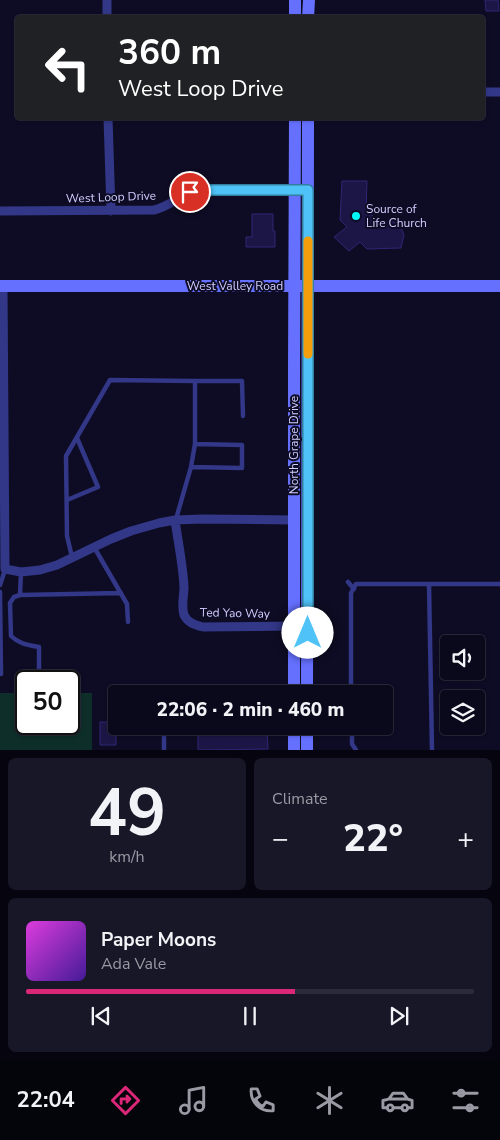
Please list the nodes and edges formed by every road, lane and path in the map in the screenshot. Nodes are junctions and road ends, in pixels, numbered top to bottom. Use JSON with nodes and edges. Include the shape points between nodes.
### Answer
{"nodes":[{"id":1,"x":107,"y":0,"type":"edge"},
{"id":2,"x":296,"y":0,"type":"edge"},
{"id":3,"x":308,"y":0,"type":"edge"},
{"id":4,"x":107,"y":15,"type":"edge"},
{"id":5,"x":295,"y":15,"type":"edge"},
{"id":6,"x":308,"y":15,"type":"edge"},
{"id":7,"x":485,"y":92,"type":"edge"},
{"id":8,"x":500,"y":92,"type":"edge"},
{"id":9,"x":108,"y":120,"type":"edge"},
{"id":10,"x":295,"y":120,"type":"edge"},
{"id":11,"x":308,"y":120,"type":"edge"},
{"id":12,"x":302,"y":190,"type":"junction"},
{"id":13,"x":0,"y":211,"type":"edge"},
{"id":14,"x":111,"y":211,"type":"junction"},
{"id":15,"x":1,"y":286,"type":"edge"},
{"id":16,"x":294,"y":286,"type":"junction"},
{"id":17,"x":308,"y":286,"type":"junction"},
{"id":18,"x":500,"y":286,"type":"edge"},
{"id":19,"x":195,"y":381,"type":"junction"},
{"id":20,"x":243,"y":416,"type":"dead end"},
{"id":21,"x":77,"y":438,"type":"junction"},
{"id":22,"x":195,"y":444,"type":"junction"},
{"id":23,"x":191,"y":467,"type":"junction"},
{"id":24,"x":67,"y":500,"type":"junction"},
{"id":25,"x":176,"y":520,"type":"junction"},
{"id":26,"x":294,"y":520,"type":"junction"},
{"id":27,"x":94,"y":547,"type":"junction"},
{"id":28,"x":73,"y":558,"type":"junction"},
{"id":29,"x":5,"y":569,"type":"junction"},
{"id":30,"x":21,"y":572,"type":"junction"},
{"id":31,"x":348,"y":582,"type":"dead end"},
{"id":32,"x":429,"y":584,"type":"junction"},
{"id":33,"x":500,"y":584,"type":"edge"},
{"id":34,"x":0,"y":585,"type":"edge"},
{"id":35,"x":354,"y":589,"type":"junction"},
{"id":36,"x":0,"y":592,"type":"edge"},
{"id":37,"x":121,"y":593,"type":"junction"},
{"id":38,"x":20,"y":595,"type":"junction"},
{"id":39,"x":128,"y":622,"type":"dead end"},
{"id":40,"x":294,"y":626,"type":"junction"},
{"id":41,"x":39,"y":670,"type":"edge"},
{"id":42,"x":0,"y":674,"type":"edge"},
{"id":43,"x":294,"y":685,"type":"edge"},
{"id":44,"x":308,"y":685,"type":"edge"},
{"id":45,"x":351,"y":685,"type":"edge"},
{"id":46,"x":164,"y":735,"type":"edge"},
{"id":47,"x":294,"y":735,"type":"edge"},
{"id":48,"x":307,"y":735,"type":"edge"},
{"id":49,"x":352,"y":735,"type":"edge"},
{"id":50,"x":354,"y":749,"type":"edge"},
{"id":51,"x":164,"y":750,"type":"edge"},
{"id":52,"x":294,"y":750,"type":"edge"},
{"id":53,"x":307,"y":750,"type":"edge"},
{"id":54,"x":432,"y":750,"type":"edge"}],
"edges":[{"from":1,"to":4,"type":"street"},
{"from":2,"to":5,"type":"main road"},
{"from":3,"to":6,"type":"main road"},
{"from":7,"to":8,"type":"street"},
{"from":9,"to":14,"type":"street"},
{"from":10,"to":12,"type":"main road"},
{"from":11,"to":12,"type":"main road","name":"North Grape Drive"},
{"from":12,"to":14,"type":"street","name":"West Loop Drive","via":[[200,190],[190,192],[164,208]]},
{"from":12,"to":16,"type":"main road","name":"North Grape Drive"},
{"from":12,"to":17,"type":"main road","name":"North Grape Drive"},
{"from":13,"to":14,"type":"street","name":"West Loop Drive"},
{"from":15,"to":16,"type":"main road","name":"West Valley Road"},
{"from":15,"to":29,"type":"street"},
{"from":16,"to":17,"type":"main road","name":"West Valley Road"},
{"from":16,"to":26,"type":"main road","name":"North Grape Drive"},
{"from":17,"to":18,"type":"main road","name":"West Valley Road"},
{"from":17,"to":44,"type":"main road","name":"North Grape Drive"},
{"from":19,"to":20,"type":"lane","via":[[242,381]]},
{"from":19,"to":21,"type":"lane","via":[[110,380]]},
{"from":19,"to":22,"type":"lane"},
{"from":21,"to":24,"type":"lane","via":[[66,456]]},
{"from":21,"to":24,"type":"lane","via":[[98,486]]},
{"from":22,"to":23,"type":"lane"},
{"from":22,"to":23,"type":"lane","via":[[242,445],[242,468]]},
{"from":23,"to":25,"type":"lane"},
{"from":24,"to":28,"type":"lane","via":[[67,536]]},
{"from":25,"to":26,"type":"street"},
{"from":25,"to":27,"type":"street","via":[[131,530]]},
{"from":25,"to":40,"type":"street","name":"Ted Yao Way","via":[[184,586],[183,608],[190,625]]},
{"from":26,"to":40,"type":"main road","name":"North Grape Drive"},
{"from":27,"to":28,"type":"street"},
{"from":27,"to":37,"type":"lane"},
{"from":28,"to":30,"type":"street","via":[[40,570]]},
{"from":29,"to":30,"type":"street"},
{"from":29,"to":34,"type":"lane"},
{"from":30,"to":38,"type":"lane"},
{"from":31,"to":35,"type":"lane"},
{"from":32,"to":33,"type":"lane"},
{"from":32,"to":35,"type":"lane","via":[[356,584]]},
{"from":32,"to":54,"type":"lane"},
{"from":35,"to":45,"type":"lane","via":[[351,593]]},
{"from":36,"to":42,"type":"lane"},
{"from":37,"to":38,"type":"lane"},
{"from":37,"to":39,"type":"lane","via":[[127,604]]},
{"from":38,"to":41,"type":"lane","via":[[10,603],[11,636],[22,644],[39,647]]},
{"from":40,"to":43,"type":"main road","name":"North Grape Drive"},
{"from":46,"to":51,"type":"lane"},
{"from":47,"to":52,"type":"main road"},
{"from":48,"to":53,"type":"main road"},
{"from":49,"to":50,"type":"lane"}]}
